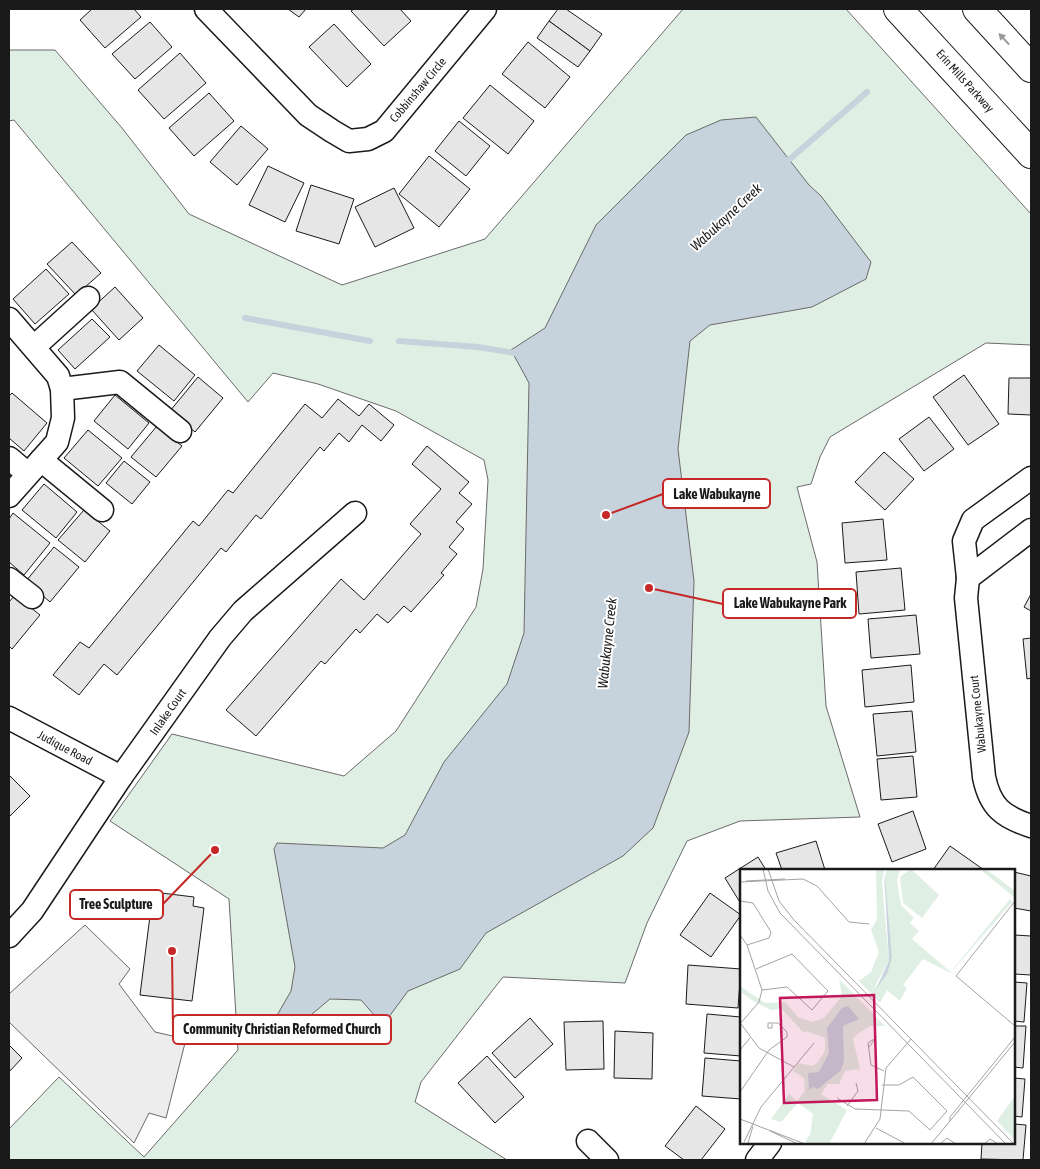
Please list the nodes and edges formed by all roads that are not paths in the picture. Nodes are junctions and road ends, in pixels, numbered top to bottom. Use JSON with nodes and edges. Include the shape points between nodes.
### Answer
{"nodes":[{"id":1,"x":206,"y":9,"type":"edge"},
{"id":2,"x":485,"y":9,"type":"edge"},
{"id":3,"x":898,"y":9,"type":"edge"},
{"id":4,"x":976,"y":9,"type":"edge"},
{"id":5,"x":1031,"y":68,"type":"edge"},
{"id":6,"x":1031,"y":154,"type":"edge"},
{"id":7,"x":88,"y":298,"type":"dead end"},
{"id":8,"x":9,"y":320,"type":"edge"},
{"id":9,"x":34,"y":347,"type":"junction"},
{"id":10,"x":62,"y":390,"type":"junction"},
{"id":11,"x":180,"y":431,"type":"dead end"},
{"id":12,"x":9,"y":458,"type":"edge"},
{"id":13,"x":35,"y":467,"type":"junction"},
{"id":14,"x":1031,"y":478,"type":"edge"},
{"id":15,"x":9,"y":496,"type":"edge"},
{"id":16,"x":102,"y":510,"type":"dead end"},
{"id":17,"x":355,"y":513,"type":"dead end"},
{"id":18,"x":1031,"y":530,"type":"edge"},
{"id":19,"x":968,"y":578,"type":"junction"},
{"id":20,"x":9,"y":579,"type":"edge"},
{"id":21,"x":32,"y":598,"type":"dead end"},
{"id":22,"x":9,"y":718,"type":"edge"},
{"id":23,"x":121,"y":777,"type":"junction"},
{"id":24,"x":1031,"y":826,"type":"edge"},
{"id":25,"x":9,"y":936,"type":"edge"},
{"id":26,"x":588,"y":1141,"type":"dead end"},
{"id":27,"x":769,"y":1144,"type":"edge"},
{"id":28,"x":607,"y":1160,"type":"edge"},
{"id":29,"x":756,"y":1160,"type":"edge"}],
"edges":[{"from":1,"to":2,"type":"street","name":"Cobbinshaw Circle","via":[[308,115],[349,141],[368,139],[384,131]]},
{"from":3,"to":6,"type":"main road","name":"Erin Mills Parkway"},
{"from":5,"to":4,"type":"main road","one_way":true},
{"from":7,"to":9,"type":"street"},
{"from":8,"to":9,"type":"street"},
{"from":9,"to":10,"type":"street","via":[[58,376]]},
{"from":10,"to":11,"type":"street","via":[[120,382]]},
{"from":10,"to":13,"type":"street","via":[[63,418],[57,442]]},
{"from":12,"to":13,"type":"street"},
{"from":13,"to":15,"type":"street"},
{"from":13,"to":16,"type":"street"},
{"from":14,"to":19,"type":"street","name":"Wabukayne Court","via":[[973,520],[964,542]]},
{"from":17,"to":23,"type":"street","name":"Inlake Court","via":[[243,611],[220,638]]},
{"from":18,"to":19,"type":"street"},
{"from":19,"to":24,"type":"street","name":"Wabukayne Court","via":[[966,598],[987,790],[1003,813]]},
{"from":20,"to":21,"type":"street"},
{"from":22,"to":23,"type":"street","name":"Judique Road"},
{"from":23,"to":25,"type":"street","name":"Inlake Court","via":[[32,911]]},
{"from":26,"to":28,"type":"street"},
{"from":27,"to":29,"type":"street"}]}
